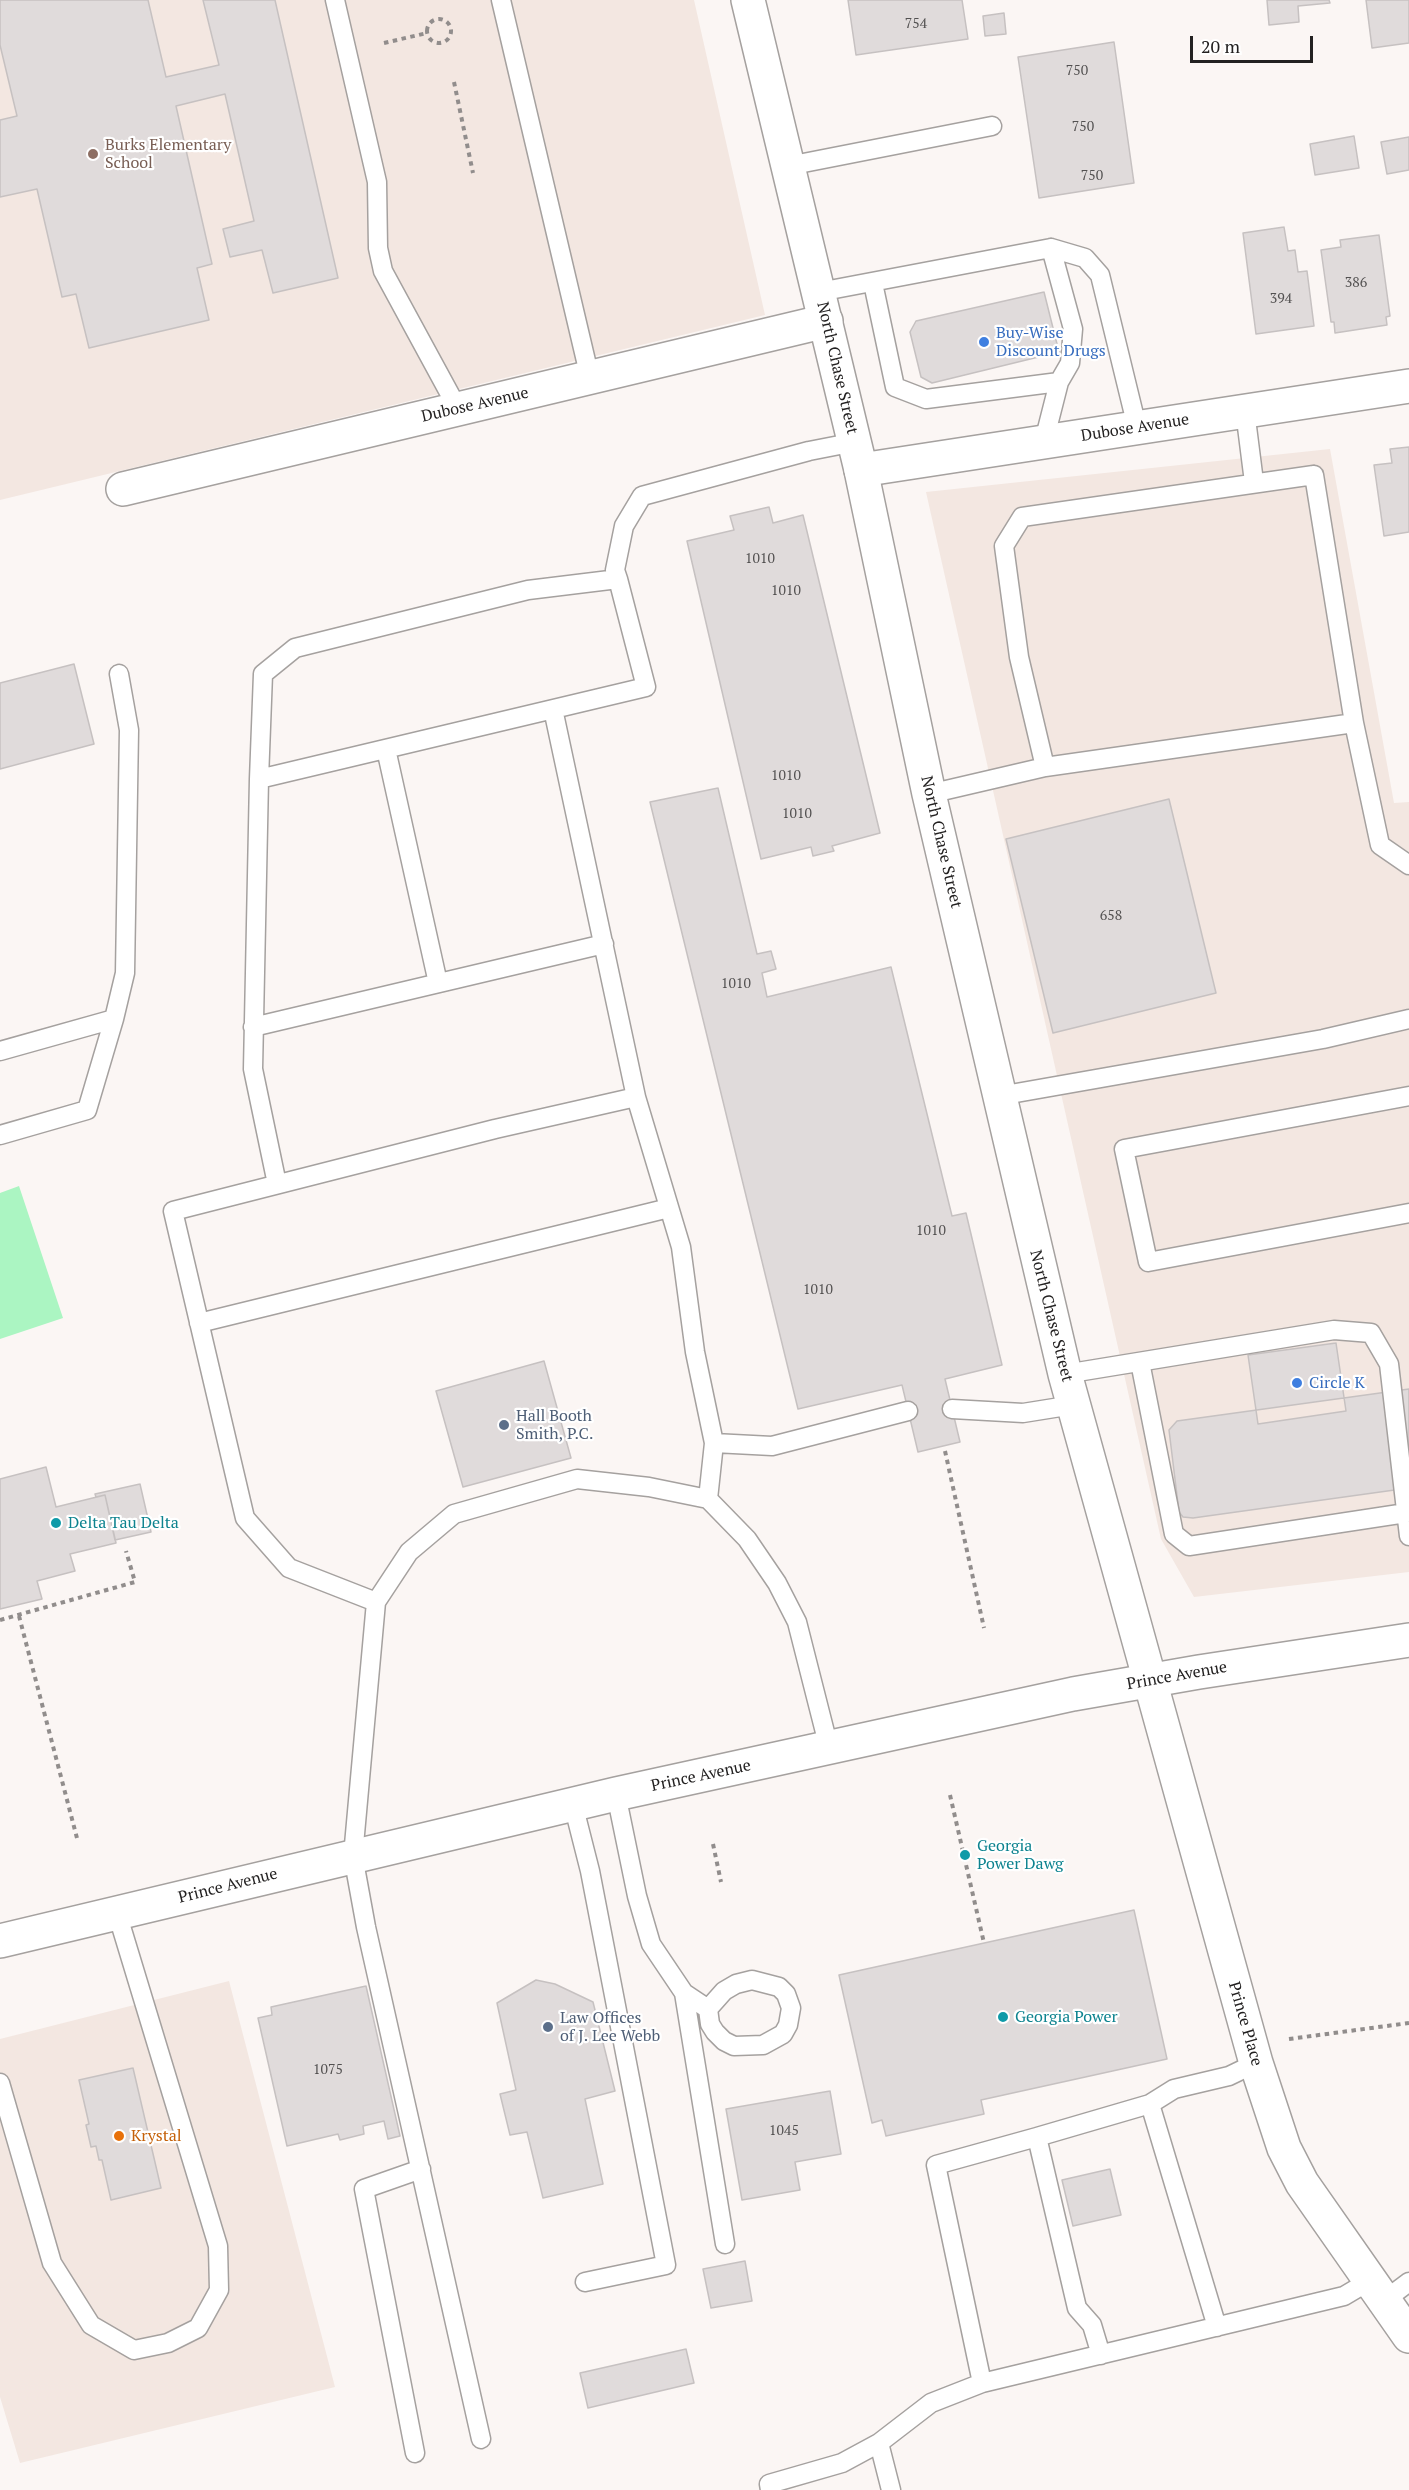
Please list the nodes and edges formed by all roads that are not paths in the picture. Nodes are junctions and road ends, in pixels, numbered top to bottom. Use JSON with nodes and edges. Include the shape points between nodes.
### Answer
{"nodes":[{"id":1,"x":335,"y":0,"type":"edge"},
{"id":2,"x":501,"y":0,"type":"edge"},
{"id":3,"x":748,"y":0,"type":"edge"},
{"id":4,"x":992,"y":126,"type":"dead end"},
{"id":5,"x":788,"y":166,"type":"junction"},
{"id":6,"x":1051,"y":248,"type":"junction"},
{"id":7,"x":873,"y":283,"type":"junction"},
{"id":8,"x":823,"y":307,"type":"junction"},
{"id":9,"x":590,"y":378,"type":"junction"},
{"id":10,"x":1059,"y":382,"type":"junction"},
{"id":11,"x":1409,"y":386,"type":"edge"},
{"id":12,"x":458,"y":409,"type":"junction"},
{"id":13,"x":1245,"y":411,"type":"junction"},
{"id":14,"x":1137,"y":428,"type":"junction"},
{"id":15,"x":1044,"y":441,"type":"junction"},
{"id":16,"x":858,"y":456,"type":"junction"},
{"id":17,"x":1254,"y":482,"type":"junction"},
{"id":18,"x":123,"y":489,"type":"dead end"},
{"id":19,"x":618,"y":579,"type":"junction"},
{"id":20,"x":119,"y":674,"type":"dead end"},
{"id":21,"x":553,"y":709,"type":"junction"},
{"id":22,"x":1354,"y":723,"type":"junction"},
{"id":23,"x":386,"y":749,"type":"junction"},
{"id":24,"x":1045,"y":767,"type":"junction"},
{"id":25,"x":260,"y":779,"type":"junction"},
{"id":26,"x":929,"y":794,"type":"junction"},
{"id":27,"x":1409,"y":865,"type":"edge"},
{"id":28,"x":604,"y":944,"type":"junction"},
{"id":29,"x":438,"y":983,"type":"junction"},
{"id":30,"x":114,"y":1018,"type":"junction"},
{"id":31,"x":1409,"y":1019,"type":"edge"},
{"id":32,"x":254,"y":1027,"type":"junction"},
{"id":33,"x":0,"y":1051,"type":"edge"},
{"id":34,"x":999,"y":1096,"type":"junction"},
{"id":35,"x":1409,"y":1096,"type":"edge"},
{"id":36,"x":636,"y":1097,"type":"junction"},
{"id":37,"x":0,"y":1135,"type":"edge"},
{"id":38,"x":277,"y":1184,"type":"junction"},
{"id":39,"x":669,"y":1208,"type":"junction"},
{"id":40,"x":1409,"y":1213,"type":"edge"},
{"id":41,"x":199,"y":1323,"type":"junction"},
{"id":42,"x":1140,"y":1362,"type":"junction"},
{"id":43,"x":1069,"y":1389,"type":"junction"},
{"id":44,"x":952,"y":1409,"type":"dead end"},
{"id":45,"x":908,"y":1411,"type":"dead end"},
{"id":46,"x":714,"y":1443,"type":"junction"},
{"id":47,"x":1405,"y":1480,"type":"edge"},
{"id":48,"x":708,"y":1499,"type":"junction"},
{"id":49,"x":1406,"y":1513,"type":"junction"},
{"id":50,"x":1409,"y":1536,"type":"edge"},
{"id":51,"x":376,"y":1602,"type":"junction"},
{"id":52,"x":1409,"y":1640,"type":"edge"},
{"id":53,"x":1151,"y":1680,"type":"junction"},
{"id":54,"x":829,"y":1748,"type":"junction"},
{"id":55,"x":616,"y":1794,"type":"junction"},
{"id":56,"x":573,"y":1804,"type":"junction"},
{"id":57,"x":353,"y":1856,"type":"junction"},
{"id":58,"x":117,"y":1913,"type":"junction"},
{"id":59,"x":0,"y":1941,"type":"edge"},
{"id":60,"x":684,"y":1993,"type":"junction"},
{"id":61,"x":708,"y":2009,"type":"junction"},
{"id":62,"x":1256,"y":2063,"type":"junction"},
{"id":63,"x":0,"y":2083,"type":"edge"},
{"id":64,"x":1150,"y":2104,"type":"junction"},
{"id":65,"x":1037,"y":2137,"type":"junction"},
{"id":66,"x":421,"y":2169,"type":"junction"},
{"id":67,"x":725,"y":2244,"type":"dead end"},
{"id":68,"x":585,"y":2282,"type":"dead end"},
{"id":69,"x":1388,"y":2287,"type":"edge"},
{"id":70,"x":1217,"y":2327,"type":"junction"},
{"id":71,"x":1409,"y":2336,"type":"edge"},
{"id":72,"x":1101,"y":2355,"type":"junction"},
{"id":73,"x":982,"y":2383,"type":"junction"},
{"id":74,"x":481,"y":2439,"type":"dead end"},
{"id":75,"x":879,"y":2443,"type":"junction"},
{"id":76,"x":415,"y":2453,"type":"dead end"},
{"id":77,"x":770,"y":2490,"type":"edge"},
{"id":78,"x":891,"y":2490,"type":"edge"}],
"edges":[{"from":1,"to":12,"type":"lane","via":[[377,182],[382,271]]},
{"from":2,"to":9,"type":"lane"},
{"from":3,"to":5,"type":"main road","name":"North Chase Street"},
{"from":4,"to":5,"type":"lane"},
{"from":5,"to":8,"type":"main road","name":"North Chase Street"},
{"from":6,"to":7,"type":"lane"},
{"from":6,"to":10,"type":"lane","via":[[1073,329],[1071,363]]},
{"from":6,"to":14,"type":"lane","via":[[1085,258],[1100,275]]},
{"from":7,"to":8,"type":"lane"},
{"from":7,"to":10,"type":"lane","via":[[895,387],[926,399]]},
{"from":8,"to":9,"type":"main road","name":"Dubose Avenue"},
{"from":8,"to":16,"type":"main road","name":"North Chase Street"},
{"from":9,"to":12,"type":"main road","name":"Dubose Avenue"},
{"from":10,"to":15,"type":"lane"},
{"from":11,"to":13,"type":"main road","name":"Dubose Avenue"},
{"from":12,"to":18,"type":"main road","name":"Dubose Avenue"},
{"from":13,"to":14,"type":"main road","name":"Dubose Avenue"},
{"from":13,"to":17,"type":"lane"},
{"from":14,"to":15,"type":"main road","name":"Dubose Avenue"},
{"from":15,"to":16,"type":"main road","name":"Dubose Avenue"},
{"from":16,"to":19,"type":"lane","via":[[809,451],[642,496],[624,526],[615,570]]},
{"from":16,"to":26,"type":"main road","name":"North Chase Street"},
{"from":17,"to":22,"type":"lane","via":[[1314,474]]},
{"from":17,"to":24,"type":"lane","via":[[1022,517],[1004,546],[1019,657]]},
{"from":19,"to":21,"type":"lane","via":[[646,687]]},
{"from":19,"to":25,"type":"lane","via":[[528,590],[295,648],[263,674]]},
{"from":20,"to":30,"type":"lane","via":[[129,730],[125,973]]},
{"from":21,"to":23,"type":"lane"},
{"from":21,"to":28,"type":"lane"},
{"from":22,"to":24,"type":"lane"},
{"from":22,"to":27,"type":"lane","via":[[1380,845]]},
{"from":23,"to":25,"type":"lane"},
{"from":23,"to":29,"type":"lane"},
{"from":24,"to":26,"type":"lane"},
{"from":25,"to":32,"type":"lane"},
{"from":26,"to":34,"type":"main road","name":"North Chase Street"},
{"from":28,"to":29,"type":"lane"},
{"from":28,"to":36,"type":"lane"},
{"from":29,"to":32,"type":"lane"},
{"from":30,"to":33,"type":"lane"},
{"from":30,"to":37,"type":"lane","via":[[87,1110]]},
{"from":31,"to":34,"type":"lane","via":[[1323,1039]]},
{"from":32,"to":38,"type":"lane","via":[[253,1069]]},
{"from":34,"to":43,"type":"main road","name":"North Chase Street"},
{"from":35,"to":40,"type":"lane","via":[[1124,1149],[1149,1262]]},
{"from":36,"to":38,"type":"lane"},
{"from":36,"to":39,"type":"lane"},
{"from":38,"to":41,"type":"lane","via":[[173,1211]]},
{"from":39,"to":41,"type":"lane"},
{"from":39,"to":46,"type":"lane","via":[[681,1248],[695,1352]]},
{"from":41,"to":51,"type":"lane","via":[[245,1518],[289,1568]]},
{"from":42,"to":43,"type":"lane"},
{"from":42,"to":47,"type":"lane","via":[[1334,1330],[1371,1333],[1389,1364]]},
{"from":42,"to":49,"type":"lane","via":[[1174,1534],[1189,1546]]},
{"from":43,"to":44,"type":"lane","via":[[1023,1413]]},
{"from":43,"to":53,"type":"main road","name":"North Chase Street"},
{"from":45,"to":46,"type":"lane","via":[[772,1446]]},
{"from":46,"to":48,"type":"lane"},
{"from":47,"to":49,"type":"lane"},
{"from":48,"to":51,"type":"lane","via":[[577,1479],[454,1514],[409,1552]]},
{"from":48,"to":54,"type":"lane","via":[[747,1539],[797,1622]]},
{"from":49,"to":50,"type":"lane"},
{"from":51,"to":57,"type":"lane"},
{"from":52,"to":53,"type":"main road","name":"Prince Avenue"},
{"from":53,"to":54,"type":"main road","name":"Prince Avenue"},
{"from":53,"to":62,"type":"main road","name":"Prince Place"},
{"from":54,"to":55,"type":"main road","name":"Prince Avenue"},
{"from":55,"to":56,"type":"main road","name":"Prince Avenue"},
{"from":55,"to":60,"type":"lane","via":[[651,1944]]},
{"from":56,"to":57,"type":"main road","name":"Prince Avenue"},
{"from":56,"to":68,"type":"lane","via":[[592,1881],[666,2265]]},
{"from":57,"to":58,"type":"main road","name":"Prince Avenue"},
{"from":57,"to":66,"type":"lane"},
{"from":58,"to":59,"type":"main road","name":"Prince Avenue"},
{"from":58,"to":63,"type":"lane","via":[[218,2246],[219,2290],[198,2328],[168,2343],[134,2350],[91,2325],[52,2263]]},
{"from":60,"to":61,"type":"lane"},
{"from":60,"to":67,"type":"lane"},
{"from":61,"to":61,"type":"lane","via":[[710,2024],[724,2041],[747,2046],[763,2045],[783,2034],[790,2008],[779,1987],[752,1980],[724,1990]]},
{"from":62,"to":64,"type":"lane","via":[[1230,2076],[1174,2089]]},
{"from":62,"to":69,"type":"main road","name":"Prince Place","via":[[1284,2148],[1302,2183]]},
{"from":64,"to":65,"type":"lane"},
{"from":64,"to":70,"type":"lane"},
{"from":65,"to":72,"type":"lane","via":[[1077,2308],[1092,2325]]},
{"from":65,"to":73,"type":"lane","via":[[936,2164]]},
{"from":66,"to":74,"type":"lane"},
{"from":66,"to":76,"type":"lane","via":[[364,2189]]},
{"from":69,"to":70,"type":"lane"},
{"from":69,"to":71,"type":"main road","name":"Prince Place"},
{"from":70,"to":72,"type":"lane"},
{"from":72,"to":73,"type":"lane"},
{"from":73,"to":75,"type":"lane","via":[[931,2403]]},
{"from":75,"to":77,"type":"lane","via":[[842,2463],[769,2484]]},
{"from":75,"to":78,"type":"lane"}]}
